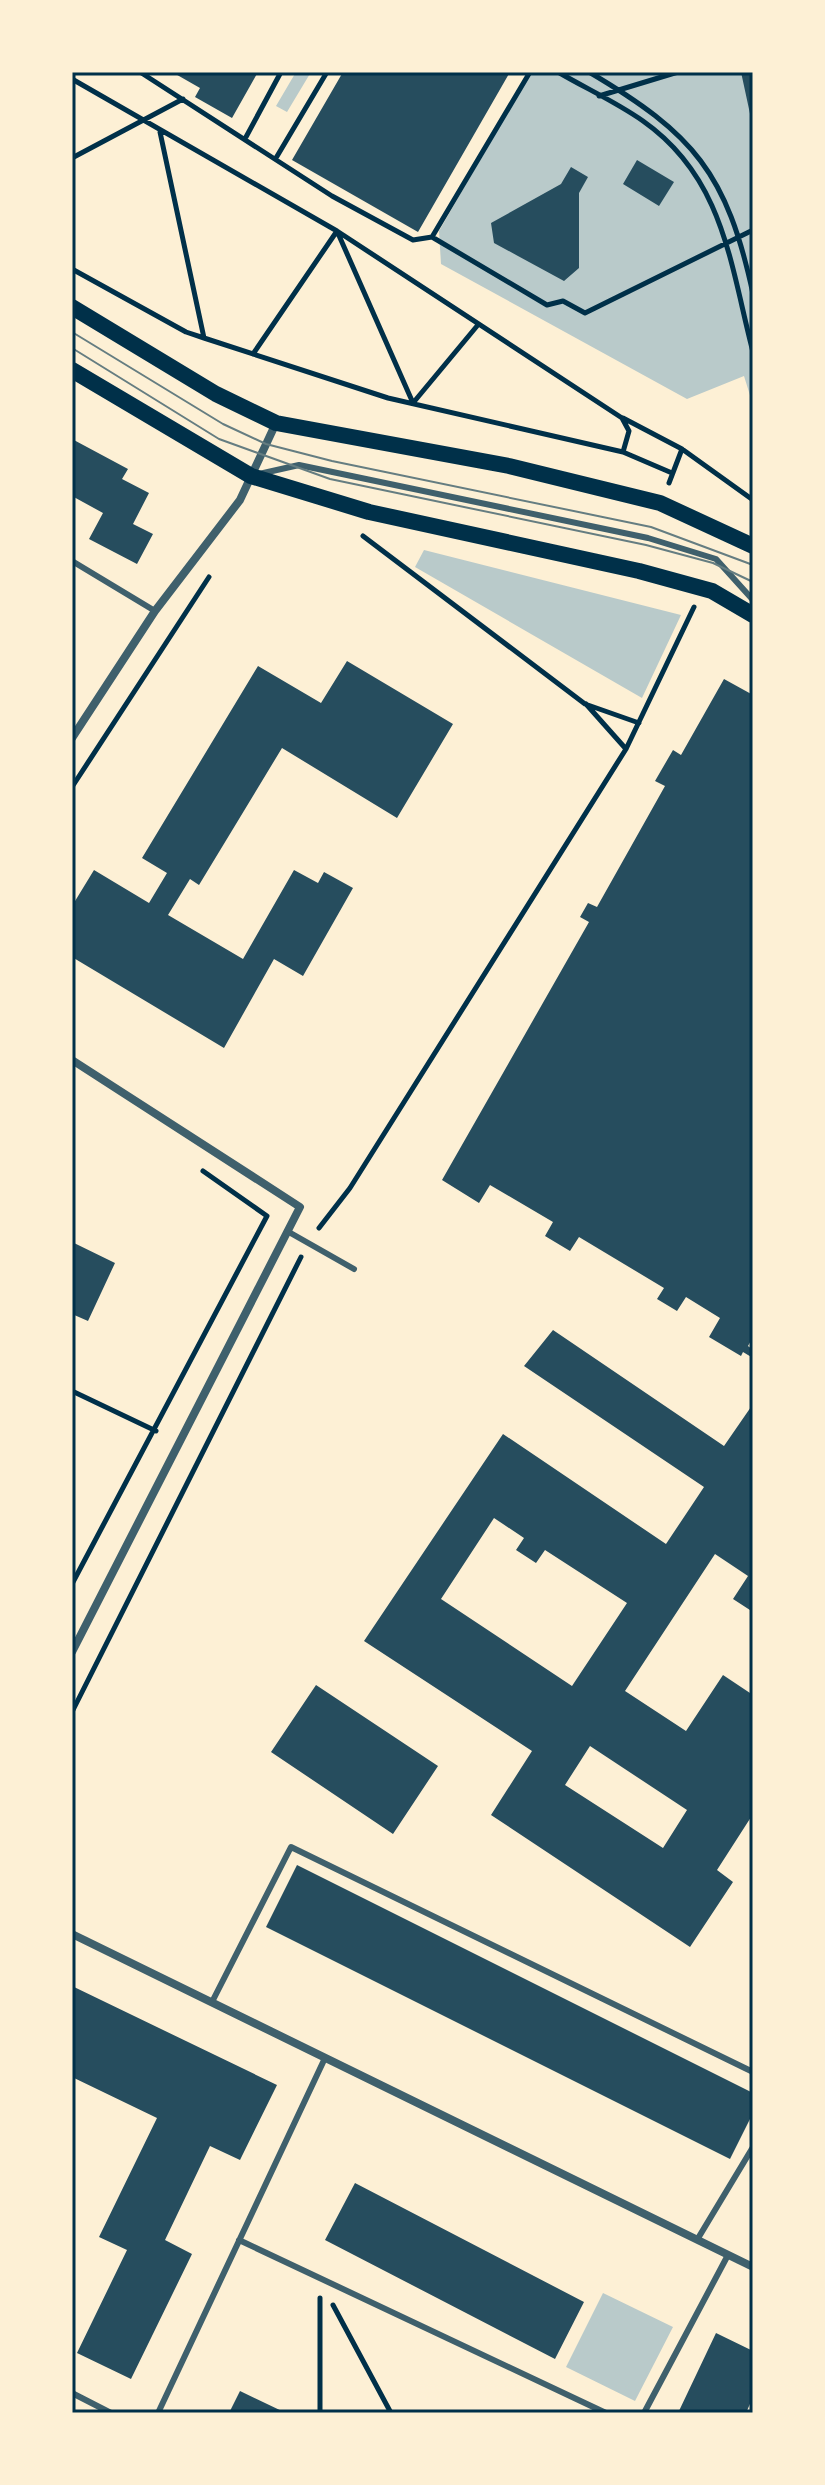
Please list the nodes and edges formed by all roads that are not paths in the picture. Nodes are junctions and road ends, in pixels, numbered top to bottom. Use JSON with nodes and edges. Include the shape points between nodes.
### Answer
{"nodes":[{"id":1,"x":72,"y":307,"type":"edge"},
{"id":2,"x":72,"y":370,"type":"edge"},
{"id":3,"x":276,"y":423,"type":"junction"},
{"id":4,"x":251,"y":476,"type":"junction"},
{"id":5,"x":753,"y":546,"type":"edge"},
{"id":6,"x":72,"y":561,"type":"edge"},
{"id":7,"x":753,"y":600,"type":"edge"},
{"id":8,"x":155,"y":611,"type":"junction"},
{"id":9,"x":753,"y":615,"type":"edge"},
{"id":10,"x":72,"y":738,"type":"edge"},
{"id":11,"x":72,"y":1060,"type":"edge"},
{"id":12,"x":287,"y":1231,"type":"junction"},
{"id":13,"x":354,"y":1269,"type":"dead end"},
{"id":14,"x":72,"y":1652,"type":"edge"},
{"id":15,"x":72,"y":1934,"type":"edge"},
{"id":16,"x":212,"y":2002,"type":"junction"},
{"id":17,"x":325,"y":2058,"type":"junction"},
{"id":18,"x":753,"y":2072,"type":"edge"},
{"id":19,"x":753,"y":2147,"type":"edge"},
{"id":20,"x":239,"y":2240,"type":"junction"},
{"id":21,"x":697,"y":2240,"type":"junction"},
{"id":22,"x":728,"y":2255,"type":"junction"},
{"id":23,"x":753,"y":2267,"type":"edge"},
{"id":24,"x":72,"y":2393,"type":"edge"},
{"id":25,"x":111,"y":2413,"type":"edge"},
{"id":26,"x":158,"y":2413,"type":"edge"},
{"id":27,"x":606,"y":2413,"type":"edge"},
{"id":28,"x":644,"y":2413,"type":"edge"}],
"edges":[{"from":1,"to":3,"type":"main road","via":[[216,394]]},
{"from":2,"to":4,"type":"main road"},
{"from":3,"to":4,"type":"street"},
{"from":3,"to":5,"type":"main road","via":[[509,466],[660,503]]},
{"from":4,"to":7,"type":"lane","via":[[299,465],[648,538],[716,559]]},
{"from":4,"to":8,"type":"street","via":[[240,500]]},
{"from":4,"to":9,"type":"main road","via":[[369,512],[712,591]]},
{"from":6,"to":8,"type":"lane"},
{"from":8,"to":10,"type":"street"},
{"from":11,"to":12,"type":"street","via":[[300,1207]]},
{"from":12,"to":13,"type":"lane"},
{"from":12,"to":14,"type":"street"},
{"from":15,"to":16,"type":"street"},
{"from":16,"to":17,"type":"street"},
{"from":16,"to":18,"type":"lane","via":[[291,1847]]},
{"from":17,"to":20,"type":"lane"},
{"from":17,"to":21,"type":"street"},
{"from":19,"to":21,"type":"lane"},
{"from":20,"to":26,"type":"lane"},
{"from":20,"to":27,"type":"lane"},
{"from":21,"to":22,"type":"street"},
{"from":22,"to":23,"type":"street"},
{"from":22,"to":28,"type":"lane"},
{"from":24,"to":25,"type":"lane"}]}
